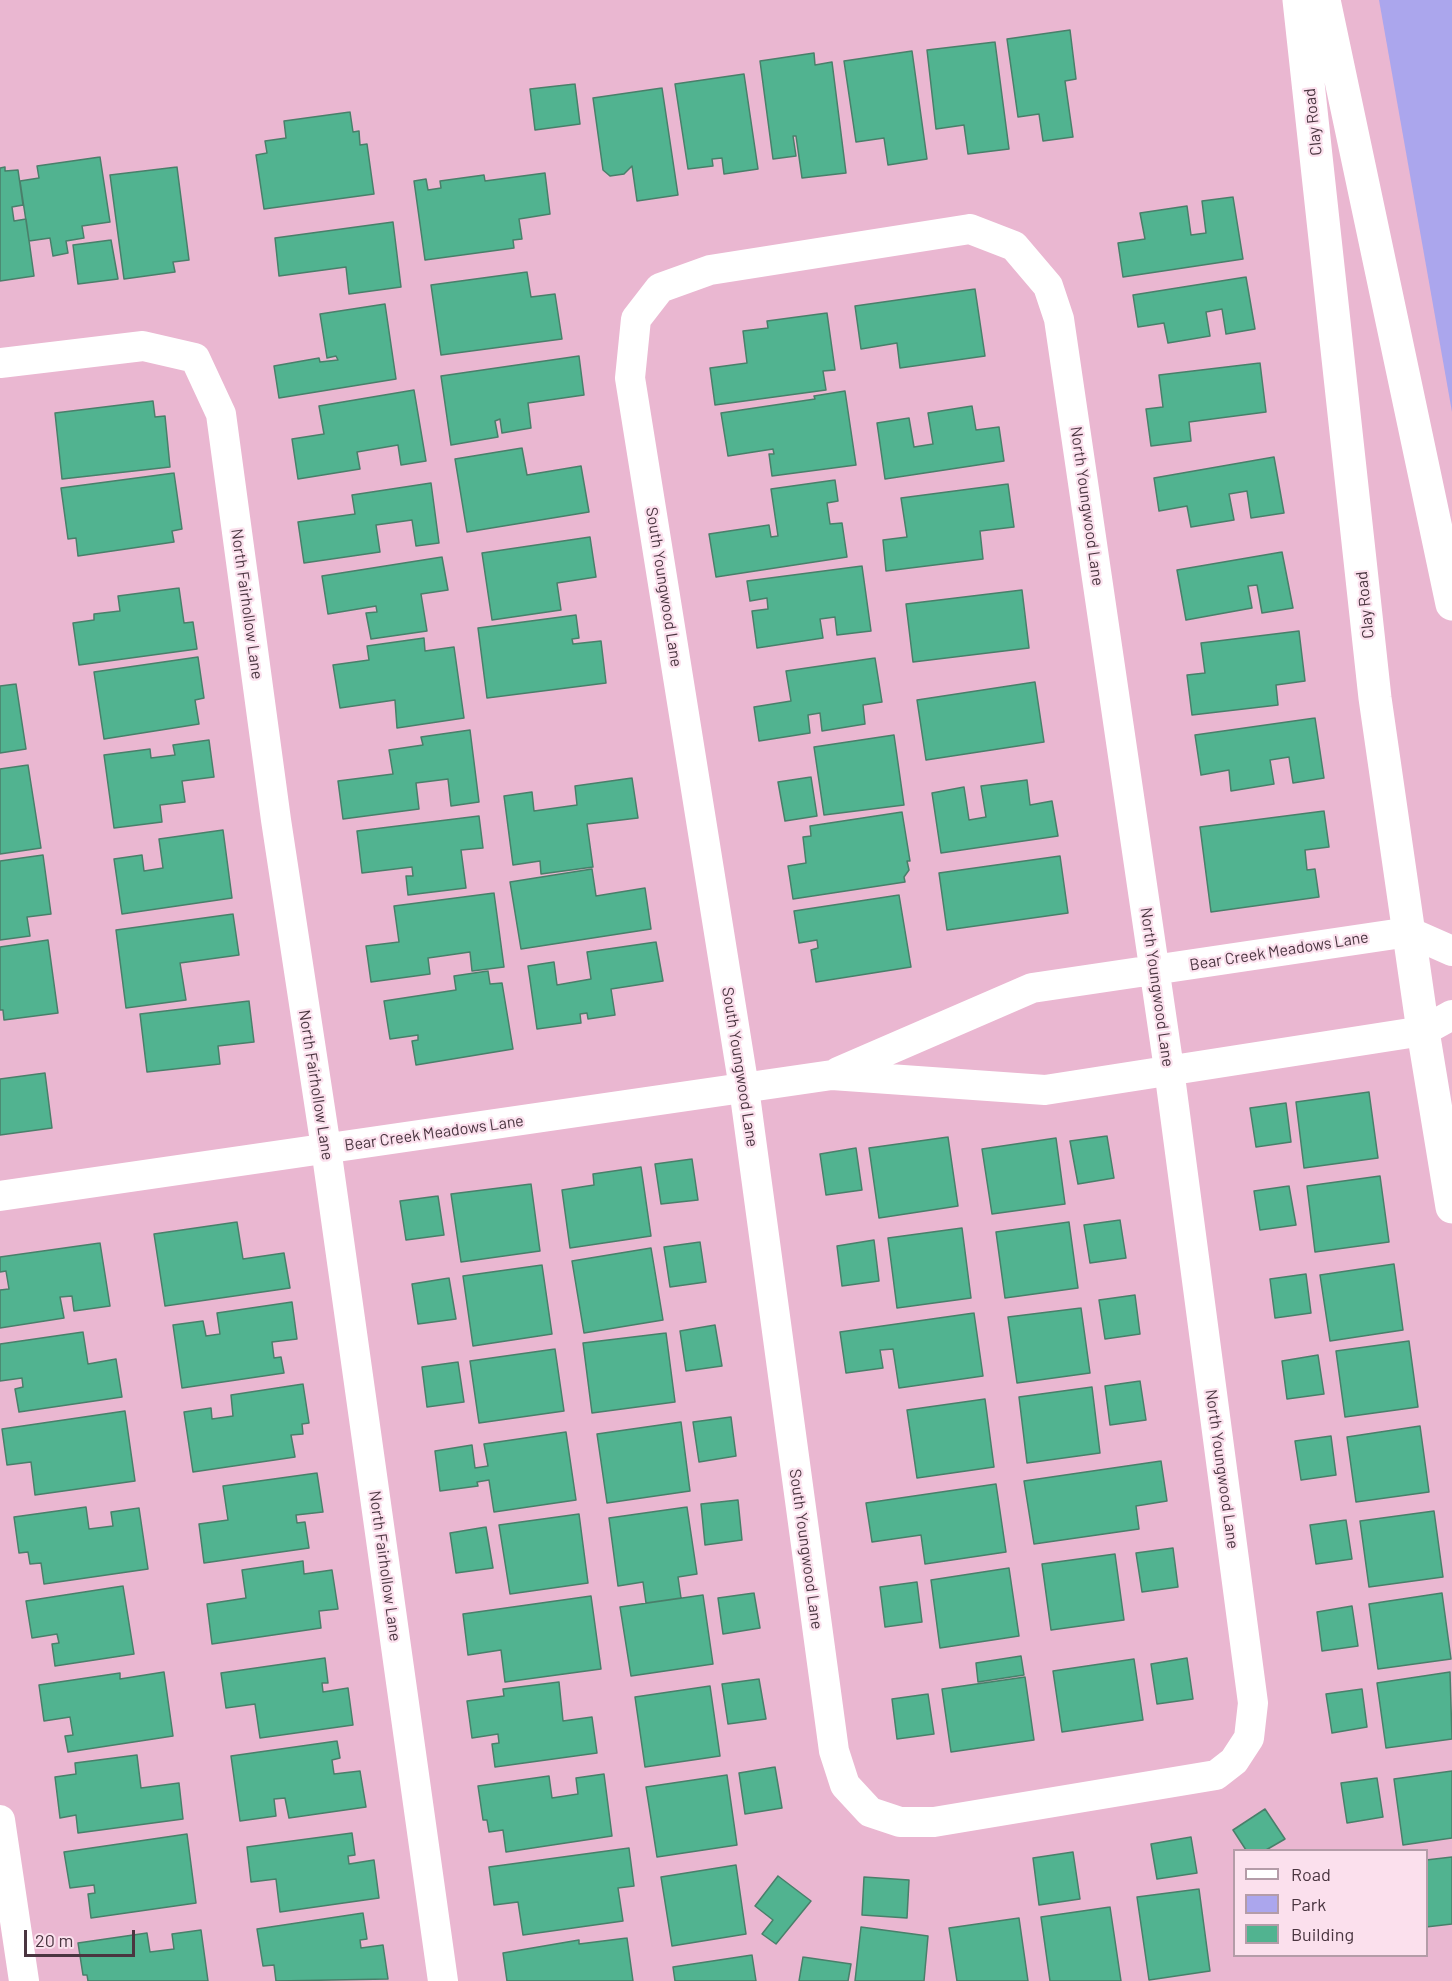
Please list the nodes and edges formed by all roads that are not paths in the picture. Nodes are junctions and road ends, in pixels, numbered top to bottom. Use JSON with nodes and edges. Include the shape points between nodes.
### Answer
{"nodes":[{"id":1,"x":1299,"y":0,"type":"edge"},
{"id":2,"x":1324,"y":0,"type":"edge"},
{"id":3,"x":828,"y":252,"type":"joint"},
{"id":4,"x":0,"y":363,"type":"edge"},
{"id":5,"x":1452,"y":604,"type":"edge"},
{"id":6,"x":1409,"y":932,"type":"junction"},
{"id":7,"x":1452,"y":951,"type":"edge"},
{"id":8,"x":1155,"y":970,"type":"junction"},
{"id":9,"x":1452,"y":1015,"type":"edge"},
{"id":10,"x":1423,"y":1031,"type":"junction"},
{"id":11,"x":1169,"y":1069,"type":"junction"},
{"id":12,"x":832,"y":1075,"type":"junction"},
{"id":13,"x":744,"y":1088,"type":"junction"},
{"id":14,"x":326,"y":1148,"type":"junction"},
{"id":15,"x":0,"y":1196,"type":"edge"},
{"id":16,"x":1452,"y":1207,"type":"edge"},
{"id":17,"x":1072,"y":1799,"type":"joint"},
{"id":18,"x":0,"y":1820,"type":"edge"},
{"id":19,"x":24,"y":1981,"type":"edge"},
{"id":20,"x":443,"y":1981,"type":"edge"}],
"edges":[{"from":1,"to":6,"type":"main road","name":"Clay Road","via":[[1375,698]]},
{"from":2,"to":5,"type":"main road","name":"Clay Road"},
{"from":3,"to":8,"type":"street","name":"North Youngwood Lane","via":[[970,229],[1014,246],[1048,286],[1059,319]]},
{"from":3,"to":13,"type":"street","name":"South Youngwood Lane","via":[[710,270],[660,288],[636,319],[630,378]]},
{"from":4,"to":14,"type":"street","name":"North Fairhollow Lane","via":[[143,346],[195,358],[221,414],[276,820]]},
{"from":6,"to":7,"type":"street"},
{"from":6,"to":8,"type":"street","name":"Bear Creek Meadows Lane"},
{"from":6,"to":10,"type":"main road","name":"Clay Road"},
{"from":8,"to":11,"type":"street","name":"North Youngwood Lane"},
{"from":8,"to":12,"type":"street","name":"Bear Creek Meadows Lane","via":[[1032,988]]},
{"from":9,"to":10,"type":"street","name":"Bear Creek Meadows Lane"},
{"from":10,"to":11,"type":"street","name":"Bear Creek Meadows Lane"},
{"from":10,"to":16,"type":"main road","name":"Clay Road"},
{"from":11,"to":12,"type":"street","name":"Bear Creek Meadows Lane","via":[[1044,1090]]},
{"from":11,"to":17,"type":"street","name":"North Youngwood Lane","via":[[1253,1703],[1249,1738],[1234,1761],[1216,1775]]},
{"from":12,"to":13,"type":"street","name":"Bear Creek Meadows Lane"},
{"from":13,"to":14,"type":"street","name":"Bear Creek Meadows Lane"},
{"from":13,"to":17,"type":"street","name":"South Youngwood Lane","via":[[834,1751],[845,1785],[870,1812],[900,1822],[934,1822]]},
{"from":14,"to":15,"type":"street","name":"Bear Creek Meadows Lane"},
{"from":14,"to":20,"type":"street","name":"North Fairhollow Lane"},
{"from":18,"to":19,"type":"street"}]}
